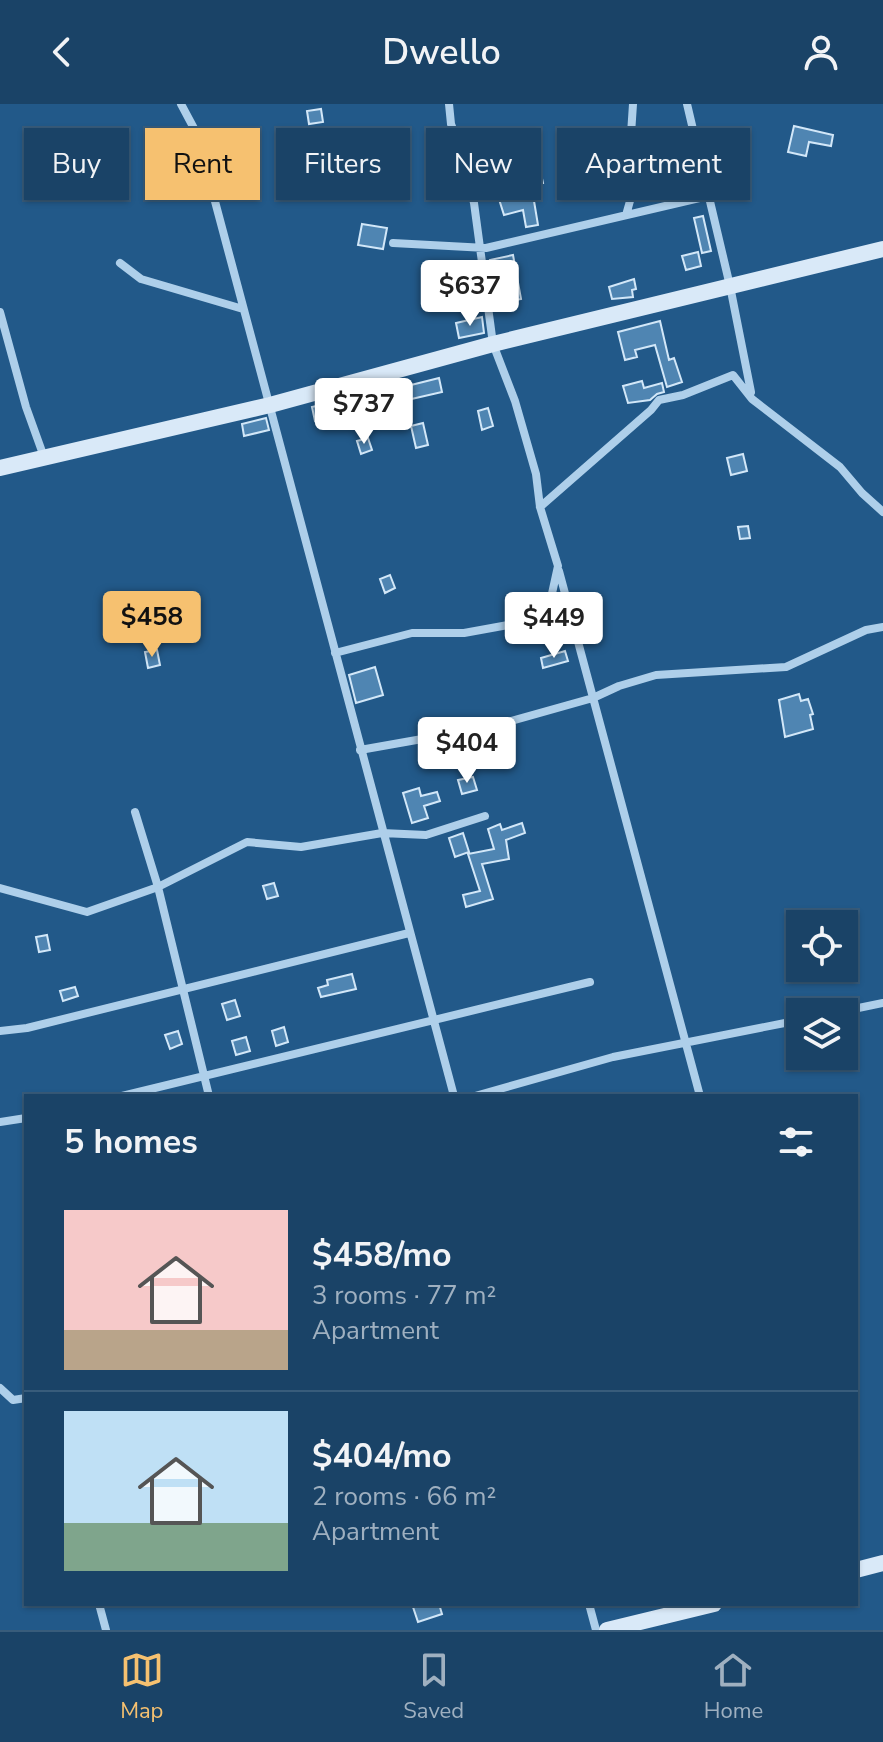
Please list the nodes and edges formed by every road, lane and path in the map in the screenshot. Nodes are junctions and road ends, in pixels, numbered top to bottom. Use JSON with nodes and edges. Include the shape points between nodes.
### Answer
{"nodes":[{"id":1,"x":181,"y":104,"type":"edge"},
{"id":2,"x":449,"y":104,"type":"edge"},
{"id":3,"x":633,"y":104,"type":"edge"},
{"id":4,"x":687,"y":104,"type":"edge"},
{"id":5,"x":692,"y":128,"type":"edge"},
{"id":6,"x":691,"y":200,"type":"edge"},
{"id":7,"x":709,"y":200,"type":"edge"},
{"id":8,"x":626,"y":215,"type":"junction"},
{"id":9,"x":393,"y":243,"type":"dead end"},
{"id":10,"x":481,"y":248,"type":"junction"},
{"id":11,"x":883,"y":249,"type":"edge"},
{"id":12,"x":120,"y":263,"type":"dead end"},
{"id":13,"x":730,"y":286,"type":"junction"},
{"id":14,"x":243,"y":309,"type":"junction"},
{"id":15,"x":0,"y":312,"type":"edge"},
{"id":16,"x":493,"y":344,"type":"junction"},
{"id":17,"x":752,"y":399,"type":"junction"},
{"id":18,"x":270,"y":405,"type":"junction"},
{"id":19,"x":44,"y":458,"type":"junction"},
{"id":20,"x":0,"y":468,"type":"edge"},
{"id":21,"x":540,"y":507,"type":"junction"},
{"id":22,"x":883,"y":512,"type":"edge"},
{"id":23,"x":558,"y":566,"type":"junction"},
{"id":24,"x":883,"y":627,"type":"edge"},
{"id":25,"x":335,"y":653,"type":"junction"},
{"id":26,"x":593,"y":698,"type":"junction"},
{"id":27,"x":360,"y":750,"type":"junction"},
{"id":28,"x":135,"y":812,"type":"dead end"},
{"id":29,"x":485,"y":816,"type":"dead end"},
{"id":30,"x":382,"y":833,"type":"junction"},
{"id":31,"x":158,"y":887,"type":"junction"},
{"id":32,"x":0,"y":888,"type":"edge"},
{"id":33,"x":409,"y":933,"type":"junction"},
{"id":34,"x":590,"y":982,"type":"dead end"},
{"id":35,"x":182,"y":989,"type":"junction"},
{"id":36,"x":883,"y":1003,"type":"edge"},
{"id":37,"x":858,"y":1008,"type":"edge"},
{"id":38,"x":433,"y":1020,"type":"junction"},
{"id":39,"x":786,"y":1023,"type":"edge"},
{"id":40,"x":0,"y":1031,"type":"edge"},
{"id":41,"x":686,"y":1044,"type":"junction"},
{"id":42,"x":204,"y":1076,"type":"junction"},
{"id":43,"x":130,"y":1094,"type":"edge"},
{"id":44,"x":208,"y":1094,"type":"edge"},
{"id":45,"x":453,"y":1094,"type":"edge"},
{"id":46,"x":482,"y":1094,"type":"edge"},
{"id":47,"x":699,"y":1094,"type":"edge"},
{"id":48,"x":24,"y":1118,"type":"edge"},
{"id":49,"x":0,"y":1122,"type":"edge"},
{"id":50,"x":0,"y":1388,"type":"edge"},
{"id":51,"x":24,"y":1398,"type":"edge"},
{"id":52,"x":883,"y":1563,"type":"edge"},
{"id":53,"x":858,"y":1569,"type":"edge"},
{"id":54,"x":100,"y":1606,"type":"edge"},
{"id":55,"x":590,"y":1606,"type":"edge"},
{"id":56,"x":706,"y":1606,"type":"edge"},
{"id":57,"x":106,"y":1630,"type":"edge"},
{"id":58,"x":596,"y":1630,"type":"edge"},
{"id":59,"x":607,"y":1630,"type":"edge"}],
"edges":[{"from":1,"to":14,"type":"street","via":[[197,134]]},
{"from":2,"to":10,"type":"street"},
{"from":3,"to":8,"type":"street","via":[[631,134],[638,173]]},
{"from":4,"to":5,"type":"street"},
{"from":6,"to":8,"type":"street"},
{"from":7,"to":13,"type":"street"},
{"from":8,"to":10,"type":"street"},
{"from":9,"to":10,"type":"street"},
{"from":10,"to":16,"type":"street"},
{"from":11,"to":13,"type":"street"},
{"from":12,"to":14,"type":"street","via":[[141,279]]},
{"from":13,"to":16,"type":"street"},
{"from":13,"to":17,"type":"street"},
{"from":14,"to":18,"type":"street"},
{"from":15,"to":19,"type":"street"},
{"from":16,"to":18,"type":"street"},
{"from":16,"to":21,"type":"street","via":[[515,401]]},
{"from":17,"to":21,"type":"street","via":[[733,375],[659,400]]},
{"from":17,"to":22,"type":"street","via":[[840,467]]},
{"from":18,"to":19,"type":"street"},
{"from":18,"to":25,"type":"street"},
{"from":19,"to":20,"type":"street"},
{"from":21,"to":23,"type":"street"},
{"from":23,"to":25,"type":"street","via":[[551,598],[508,625],[464,633],[412,633]]},
{"from":23,"to":26,"type":"street"},
{"from":24,"to":26,"type":"street","via":[[786,667],[656,675]]},
{"from":25,"to":27,"type":"street"},
{"from":26,"to":27,"type":"street","via":[[467,733]]},
{"from":26,"to":41,"type":"street"},
{"from":27,"to":30,"type":"street"},
{"from":28,"to":31,"type":"street"},
{"from":29,"to":30,"type":"street","via":[[426,835]]},
{"from":30,"to":31,"type":"street","via":[[301,847],[247,842]]},
{"from":30,"to":33,"type":"street"},
{"from":31,"to":32,"type":"street","via":[[87,912]]},
{"from":31,"to":35,"type":"street"},
{"from":33,"to":35,"type":"street"},
{"from":33,"to":38,"type":"street"},
{"from":34,"to":38,"type":"street"},
{"from":35,"to":40,"type":"street"},
{"from":35,"to":42,"type":"street"},
{"from":36,"to":37,"type":"street"},
{"from":38,"to":42,"type":"street"},
{"from":38,"to":45,"type":"street"},
{"from":39,"to":41,"type":"street"},
{"from":41,"to":46,"type":"street","via":[[613,1057]]},
{"from":41,"to":47,"type":"street"},
{"from":42,"to":43,"type":"street"},
{"from":42,"to":44,"type":"street"},
{"from":48,"to":49,"type":"street"},
{"from":50,"to":51,"type":"street","via":[[13,1400]]},
{"from":52,"to":53,"type":"street"},
{"from":54,"to":57,"type":"street"},
{"from":55,"to":58,"type":"street"},
{"from":56,"to":59,"type":"street"}]}
